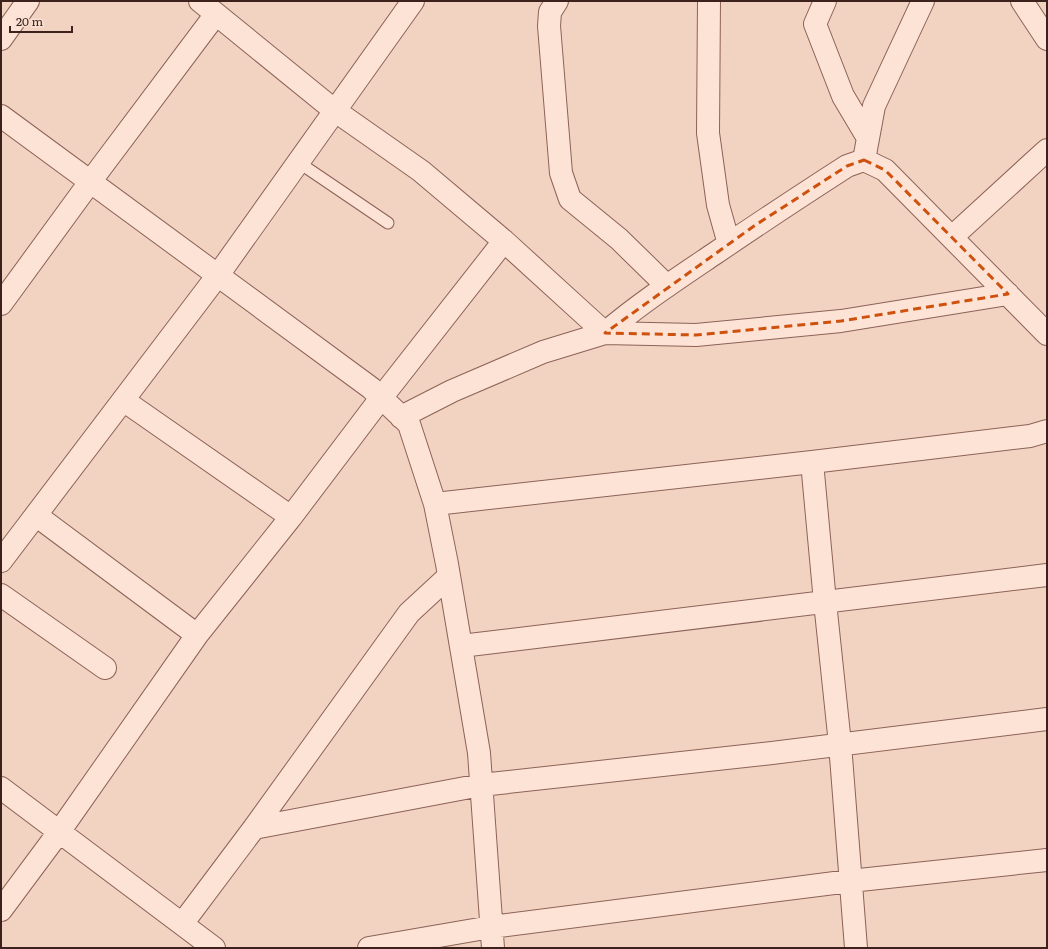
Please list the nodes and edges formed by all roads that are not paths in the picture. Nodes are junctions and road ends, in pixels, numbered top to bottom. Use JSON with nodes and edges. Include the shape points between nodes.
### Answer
{"nodes":[{"id":1,"x":28,"y":1,"type":"edge"},
{"id":2,"x":413,"y":1,"type":"edge"},
{"id":3,"x":557,"y":1,"type":"edge"},
{"id":4,"x":709,"y":1,"type":"edge"},
{"id":5,"x":825,"y":1,"type":"edge"},
{"id":6,"x":923,"y":1,"type":"edge"},
{"id":7,"x":1022,"y":1,"type":"edge"},
{"id":8,"x":208,"y":8,"type":"edge"},
{"id":9,"x":1,"y":39,"type":"edge"},
{"id":10,"x":1047,"y":39,"type":"edge"},
{"id":11,"x":334,"y":110,"type":"junction"},
{"id":12,"x":1,"y":116,"type":"edge"},
{"id":13,"x":868,"y":138,"type":"junction"},
{"id":14,"x":1047,"y":150,"type":"edge"},
{"id":15,"x":864,"y":160,"type":"junction"},
{"id":16,"x":298,"y":162,"type":"junction"},
{"id":17,"x":90,"y":182,"type":"junction"},
{"id":18,"x":388,"y":224,"type":"dead end"},
{"id":19,"x":952,"y":237,"type":"junction"},
{"id":20,"x":504,"y":241,"type":"junction"},
{"id":21,"x":729,"y":244,"type":"junction"},
{"id":22,"x":218,"y":276,"type":"junction"},
{"id":23,"x":667,"y":286,"type":"junction"},
{"id":24,"x":1008,"y":294,"type":"junction"},
{"id":25,"x":1,"y":304,"type":"edge"},
{"id":26,"x":1045,"y":327,"type":"edge"},
{"id":27,"x":605,"y":333,"type":"junction"},
{"id":28,"x":381,"y":398,"type":"junction"},
{"id":29,"x":123,"y":400,"type":"junction"},
{"id":30,"x":401,"y":417,"type":"junction"},
{"id":31,"x":1047,"y":431,"type":"edge"},
{"id":32,"x":812,"y":462,"type":"junction"},
{"id":33,"x":435,"y":504,"type":"junction"},
{"id":34,"x":37,"y":516,"type":"junction"},
{"id":35,"x":291,"y":517,"type":"junction"},
{"id":36,"x":1,"y":561,"type":"edge"},
{"id":37,"x":1047,"y":575,"type":"edge"},
{"id":38,"x":449,"y":576,"type":"junction"},
{"id":39,"x":1,"y":595,"type":"edge"},
{"id":40,"x":824,"y":602,"type":"junction"},
{"id":41,"x":197,"y":635,"type":"junction"},
{"id":42,"x":461,"y":646,"type":"junction"},
{"id":43,"x":105,"y":668,"type":"dead end"},
{"id":44,"x":1047,"y":719,"type":"edge"},
{"id":45,"x":840,"y":744,"type":"junction"},
{"id":46,"x":481,"y":785,"type":"junction"},
{"id":47,"x":1,"y":788,"type":"edge"},
{"id":48,"x":254,"y":828,"type":"junction"},
{"id":49,"x":59,"y":832,"type":"junction"},
{"id":50,"x":1047,"y":860,"type":"edge"},
{"id":51,"x":850,"y":881,"type":"junction"},
{"id":52,"x":1,"y":910,"type":"edge"},
{"id":53,"x":182,"y":924,"type":"junction"},
{"id":54,"x":492,"y":938,"type":"edge"},
{"id":55,"x":214,"y":948,"type":"edge"},
{"id":56,"x":369,"y":948,"type":"edge"},
{"id":57,"x":856,"y":948,"type":"edge"}],
"edges":[{"from":1,"to":9,"type":"street"},
{"from":2,"to":11,"type":"street"},
{"from":3,"to":23,"type":"street","via":[[550,12],[550,26],[561,173],[570,199],[619,239]]},
{"from":4,"to":21,"type":"street","via":[[708,133],[718,205]]},
{"from":5,"to":13,"type":"street","via":[[815,24],[843,96]]},
{"from":6,"to":13,"type":"street","via":[[874,106]]},
{"from":7,"to":10,"type":"street"},
{"from":8,"to":11,"type":"street"},
{"from":8,"to":17,"type":"street"},
{"from":11,"to":16,"type":"street"},
{"from":11,"to":20,"type":"street","via":[[421,172]]},
{"from":12,"to":17,"type":"street"},
{"from":13,"to":15,"type":"street"},
{"from":14,"to":19,"type":"street"},
{"from":15,"to":19,"type":"street","via":[[885,170]]},
{"from":15,"to":21,"type":"street","via":[[847,166]]},
{"from":16,"to":18,"type":"lane"},
{"from":16,"to":22,"type":"street"},
{"from":17,"to":22,"type":"street"},
{"from":17,"to":25,"type":"street"},
{"from":19,"to":24,"type":"street"},
{"from":20,"to":27,"type":"street"},
{"from":20,"to":28,"type":"street"},
{"from":21,"to":23,"type":"street"},
{"from":22,"to":28,"type":"street"},
{"from":22,"to":29,"type":"street"},
{"from":23,"to":27,"type":"street"},
{"from":24,"to":26,"type":"street"},
{"from":24,"to":27,"type":"street","via":[[841,321],[696,335]]},
{"from":27,"to":30,"type":"street","via":[[544,352],[452,391]]},
{"from":28,"to":30,"type":"street"},
{"from":28,"to":35,"type":"street"},
{"from":29,"to":34,"type":"street"},
{"from":29,"to":35,"type":"street"},
{"from":30,"to":33,"type":"street","via":[[409,424]]},
{"from":31,"to":32,"type":"street","via":[[1030,436]]},
{"from":32,"to":33,"type":"street"},
{"from":32,"to":40,"type":"street"},
{"from":33,"to":38,"type":"street"},
{"from":34,"to":36,"type":"street"},
{"from":34,"to":41,"type":"street"},
{"from":35,"to":41,"type":"street"},
{"from":37,"to":40,"type":"street"},
{"from":38,"to":42,"type":"street"},
{"from":38,"to":48,"type":"street","via":[[408,613]]},
{"from":39,"to":43,"type":"street"},
{"from":40,"to":42,"type":"street"},
{"from":40,"to":45,"type":"street"},
{"from":41,"to":49,"type":"street"},
{"from":42,"to":46,"type":"street","via":[[479,753]]},
{"from":44,"to":45,"type":"street"},
{"from":45,"to":46,"type":"street"},
{"from":45,"to":51,"type":"street"},
{"from":46,"to":48,"type":"street"},
{"from":46,"to":54,"type":"street"},
{"from":47,"to":49,"type":"street"},
{"from":48,"to":53,"type":"street"},
{"from":49,"to":52,"type":"street"},
{"from":49,"to":53,"type":"street"},
{"from":50,"to":51,"type":"street"},
{"from":51,"to":54,"type":"street"},
{"from":51,"to":57,"type":"street"},
{"from":53,"to":55,"type":"street"},
{"from":54,"to":56,"type":"street"}]}
